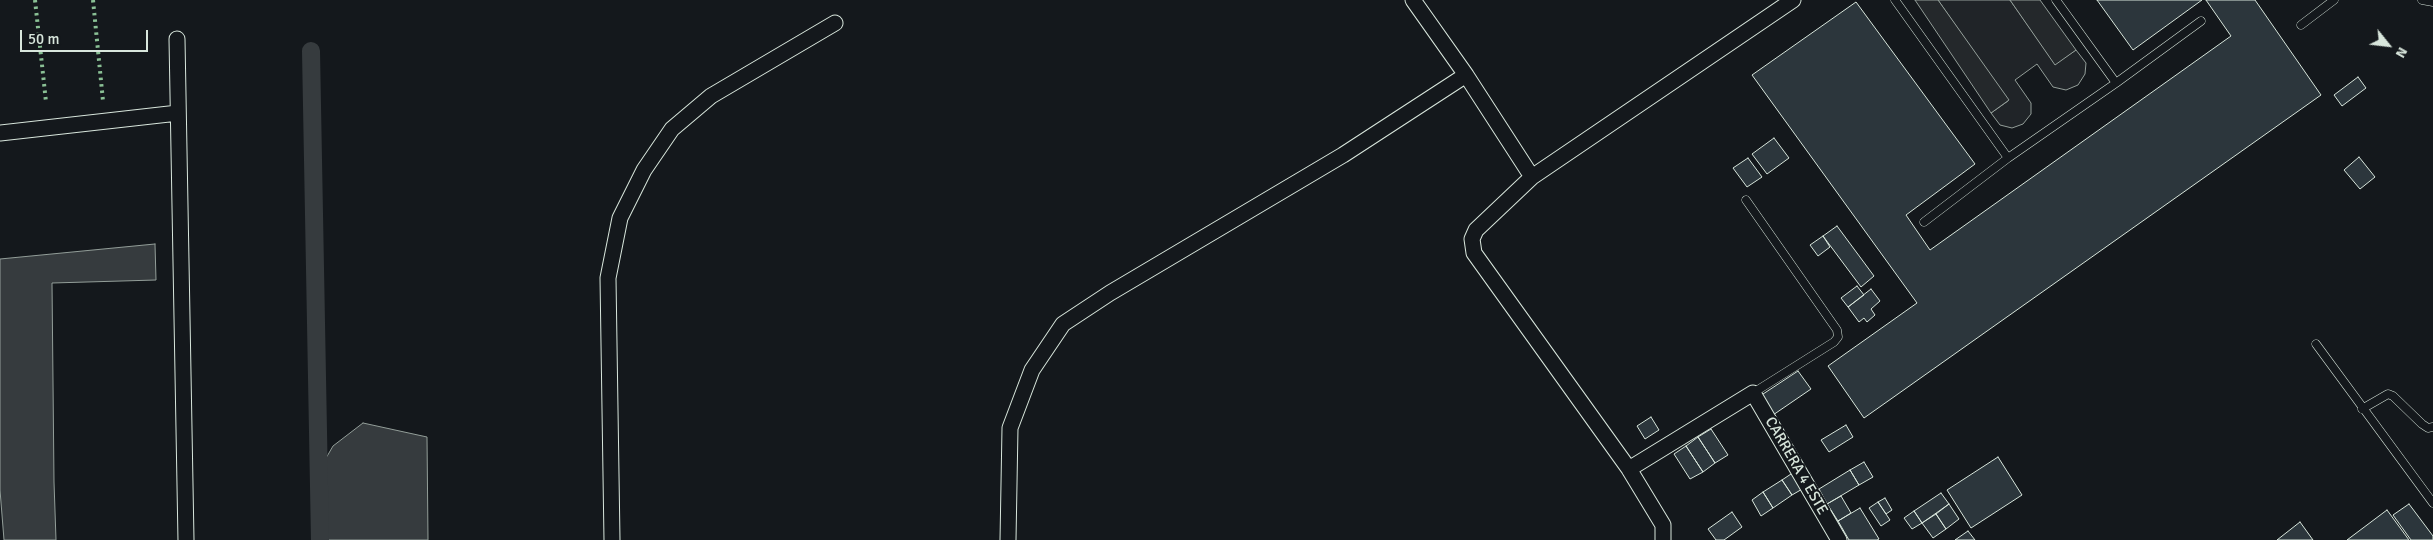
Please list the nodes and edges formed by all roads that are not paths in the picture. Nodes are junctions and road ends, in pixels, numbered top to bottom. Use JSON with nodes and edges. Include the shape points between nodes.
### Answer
{"nodes":[{"id":1,"x":1412,"y":0,"type":"edge"},
{"id":2,"x":1793,"y":0,"type":"edge"},
{"id":3,"x":1895,"y":0,"type":"edge"},
{"id":4,"x":2056,"y":0,"type":"edge"},
{"id":5,"x":2334,"y":0,"type":"edge"},
{"id":6,"x":2422,"y":0,"type":"edge"},
{"id":7,"x":2433,"y":2,"type":"edge"},
{"id":8,"x":2201,"y":21,"type":"dead end"},
{"id":9,"x":835,"y":22,"type":"dead end"},
{"id":10,"x":2301,"y":24,"type":"dead end"},
{"id":11,"x":176,"y":39,"type":"dead end"},
{"id":12,"x":1466,"y":75,"type":"junction"},
{"id":13,"x":2116,"y":83,"type":"junction"},
{"id":14,"x":178,"y":113,"type":"junction"},
{"id":15,"x":0,"y":132,"type":"edge"},
{"id":16,"x":2008,"y":158,"type":"junction"},
{"id":17,"x":1532,"y":177,"type":"junction"},
{"id":18,"x":1746,"y":200,"type":"dead end"},
{"id":19,"x":1924,"y":222,"type":"dead end"},
{"id":20,"x":2316,"y":344,"type":"dead end"},
{"id":21,"x":1753,"y":393,"type":"junction"},
{"id":22,"x":2362,"y":409,"type":"junction"},
{"id":23,"x":2433,"y":427,"type":"edge"},
{"id":24,"x":1629,"y":469,"type":"junction"},
{"id":25,"x":2433,"y":503,"type":"edge"},
{"id":26,"x":186,"y":540,"type":"edge"},
{"id":27,"x":612,"y":540,"type":"edge"},
{"id":28,"x":1008,"y":540,"type":"edge"},
{"id":29,"x":1663,"y":540,"type":"edge"},
{"id":30,"x":1839,"y":540,"type":"edge"}],
"edges":[{"from":1,"to":12,"type":"street"},
{"from":2,"to":17,"type":"street"},
{"from":3,"to":16,"type":"lane"},
{"from":4,"to":13,"type":"lane"},
{"from":5,"to":10,"type":"lane"},
{"from":6,"to":7,"type":"lane"},
{"from":8,"to":13,"type":"lane"},
{"from":9,"to":27,"type":"street","via":[[711,96],[672,129],[644,170],[620,218],[608,278]]},
{"from":11,"to":14,"type":"street"},
{"from":12,"to":17,"type":"street"},
{"from":12,"to":28,"type":"street","via":[[1343,155],[1110,292],[1063,324],[1032,370],[1010,428]]},
{"from":13,"to":16,"type":"lane"},
{"from":14,"to":15,"type":"street"},
{"from":14,"to":26,"type":"street"},
{"from":16,"to":19,"type":"lane"},
{"from":17,"to":24,"type":"street","via":[[1476,230],[1472,239],[1474,252]]},
{"from":18,"to":21,"type":"lane","via":[[1837,330],[1838,337]]},
{"from":20,"to":22,"type":"lane"},
{"from":21,"to":24,"type":"street"},
{"from":21,"to":30,"type":"street","name":"CARRERA 4 ESTE"},
{"from":22,"to":23,"type":"lane","via":[[2388,394],[2422,424]]},
{"from":22,"to":25,"type":"lane"},
{"from":24,"to":29,"type":"street","via":[[1663,525]]}]}
